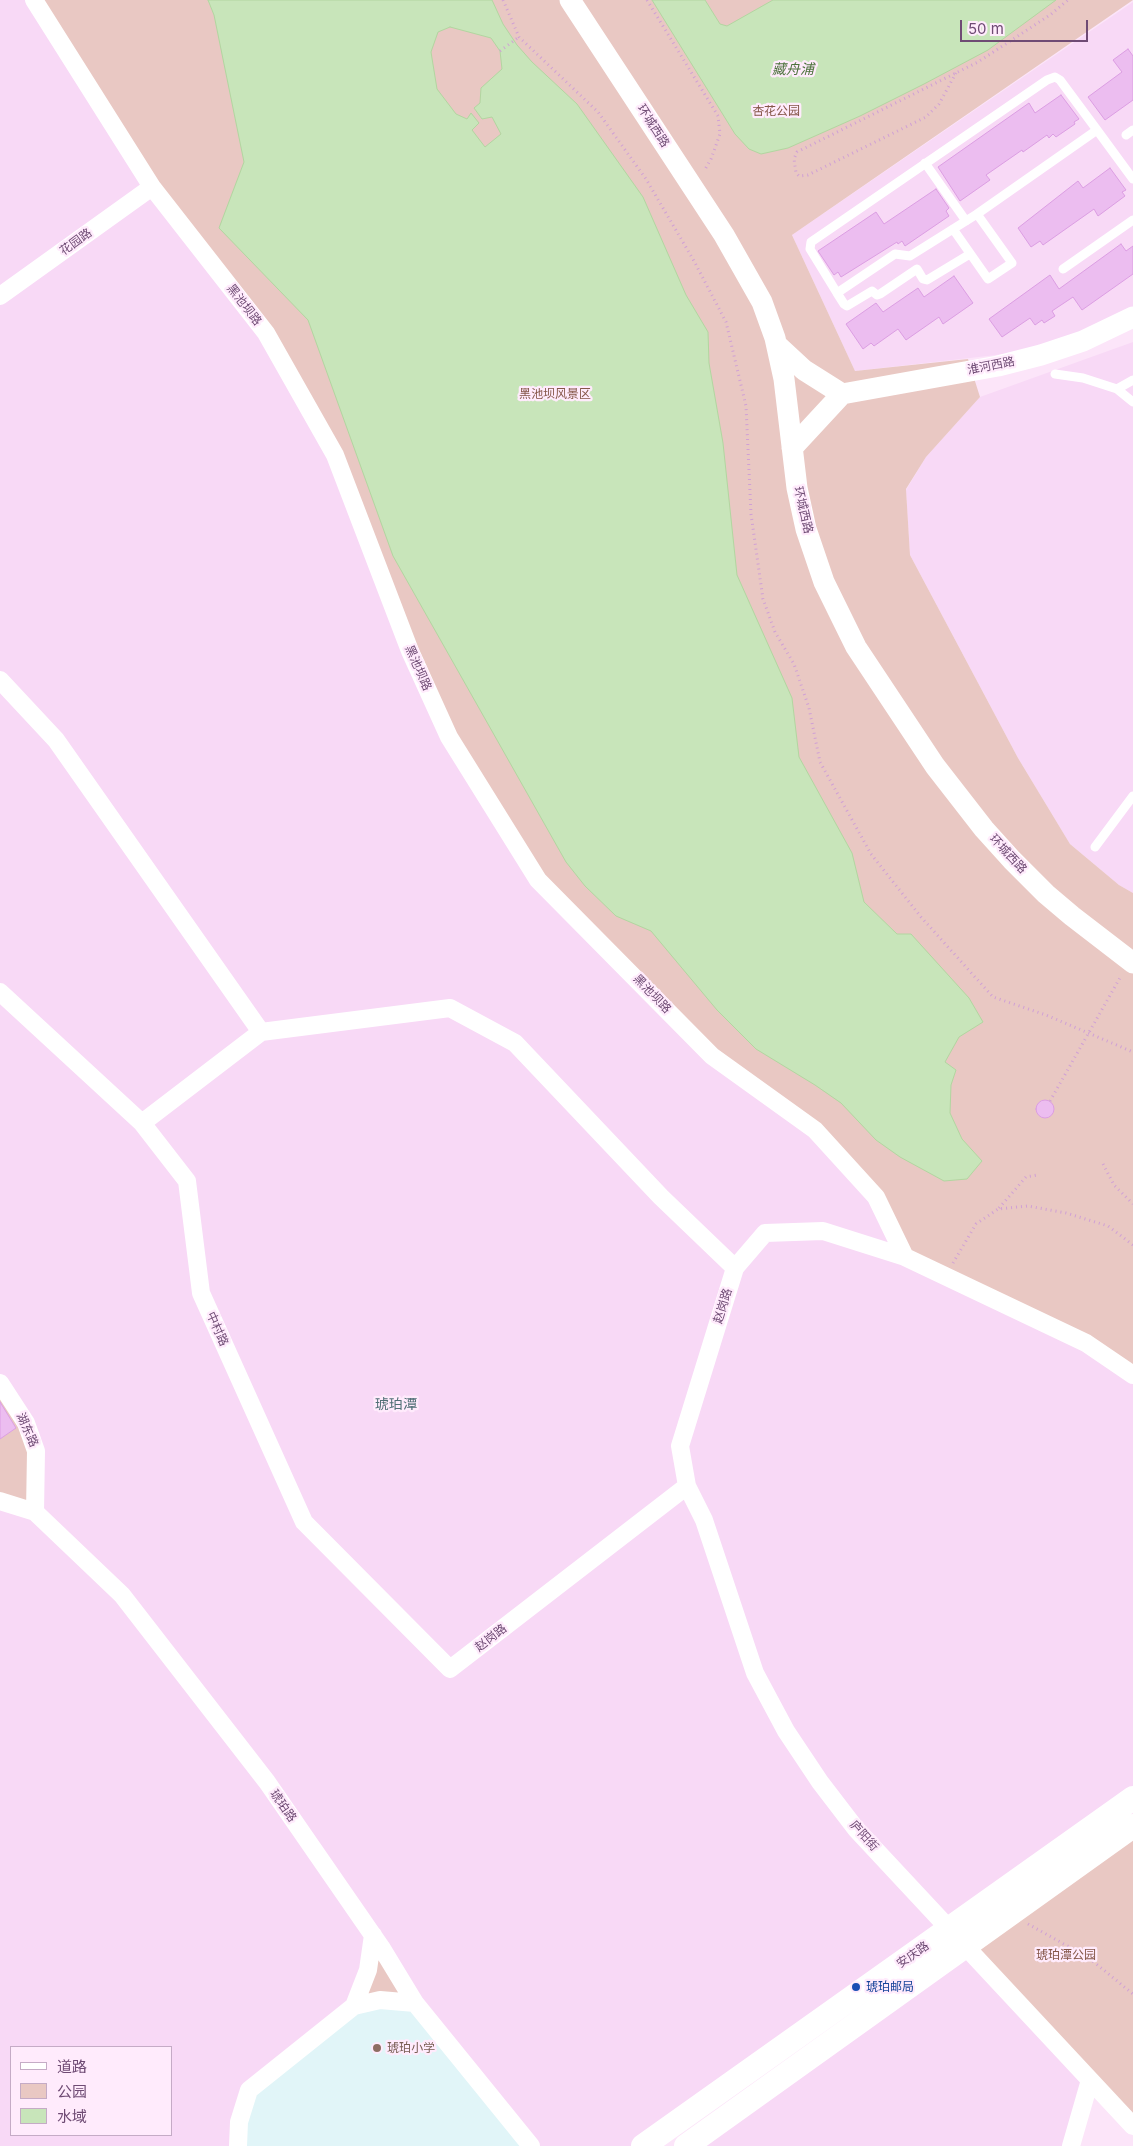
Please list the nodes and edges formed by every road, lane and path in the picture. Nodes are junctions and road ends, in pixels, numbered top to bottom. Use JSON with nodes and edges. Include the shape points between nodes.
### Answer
{"nodes":[{"id":1,"x":34,"y":0,"type":"edge"},
{"id":2,"x":503,"y":0,"type":"edge"},
{"id":3,"x":570,"y":0,"type":"edge"},
{"id":4,"x":647,"y":0,"type":"edge"},
{"id":5,"x":1068,"y":0,"type":"edge"},
{"id":6,"x":519,"y":37,"type":"junction"},
{"id":7,"x":500,"y":51,"type":"dead end"},
{"id":8,"x":956,"y":73,"type":"junction"},
{"id":9,"x":1097,"y":130,"type":"junction"},
{"id":10,"x":925,"y":163,"type":"junction"},
{"id":11,"x":1133,"y":179,"type":"edge"},
{"id":12,"x":152,"y":187,"type":"junction"},
{"id":13,"x":693,"y":188,"type":"junction"},
{"id":14,"x":977,"y":214,"type":"junction"},
{"id":15,"x":1133,"y":220,"type":"edge"},
{"id":16,"x":966,"y":221,"type":"junction"},
{"id":17,"x":953,"y":229,"type":"junction"},
{"id":18,"x":970,"y":254,"type":"junction"},
{"id":19,"x":910,"y":256,"type":"junction"},
{"id":20,"x":918,"y":269,"type":"junction"},
{"id":21,"x":1063,"y":269,"type":"dead end"},
{"id":22,"x":837,"y":293,"type":"junction"},
{"id":23,"x":0,"y":296,"type":"edge"},
{"id":24,"x":1133,"y":317,"type":"edge"},
{"id":25,"x":777,"y":345,"type":"junction"},
{"id":26,"x":1055,"y":374,"type":"dead end"},
{"id":27,"x":1133,"y":380,"type":"edge"},
{"id":28,"x":1117,"y":389,"type":"junction"},
{"id":29,"x":842,"y":394,"type":"junction"},
{"id":30,"x":1133,"y":402,"type":"edge"},
{"id":31,"x":792,"y":448,"type":"junction"},
{"id":32,"x":0,"y":680,"type":"edge"},
{"id":33,"x":1133,"y":796,"type":"edge"},
{"id":34,"x":1095,"y":848,"type":"dead end"},
{"id":35,"x":1128,"y":968,"type":"edge"},
{"id":36,"x":0,"y":992,"type":"edge"},
{"id":37,"x":261,"y":1032,"type":"junction"},
{"id":38,"x":1133,"y":1052,"type":"edge"},
{"id":39,"x":1050,"y":1102,"type":"dead end"},
{"id":40,"x":142,"y":1123,"type":"junction"},
{"id":41,"x":1103,"y":1164,"type":"dead end"},
{"id":42,"x":1037,"y":1175,"type":"dead end"},
{"id":43,"x":1133,"y":1204,"type":"edge"},
{"id":44,"x":998,"y":1209,"type":"junction"},
{"id":45,"x":1133,"y":1245,"type":"edge"},
{"id":46,"x":905,"y":1257,"type":"junction"},
{"id":47,"x":735,"y":1268,"type":"junction"},
{"id":48,"x":944,"y":1276,"type":"junction"},
{"id":49,"x":1133,"y":1375,"type":"edge"},
{"id":50,"x":0,"y":1383,"type":"edge"},
{"id":51,"x":686,"y":1486,"type":"junction"},
{"id":52,"x":0,"y":1501,"type":"edge"},
{"id":53,"x":35,"y":1512,"type":"junction"},
{"id":54,"x":450,"y":1670,"type":"joint"},
{"id":55,"x":1133,"y":1798,"type":"edge"},
{"id":56,"x":1133,"y":1826,"type":"edge"},
{"id":57,"x":1010,"y":1914,"type":"junction"},
{"id":58,"x":950,"y":1928,"type":"junction"},
{"id":59,"x":373,"y":1935,"type":"junction"},
{"id":60,"x":966,"y":1946,"type":"junction"},
{"id":61,"x":1133,"y":1994,"type":"edge"},
{"id":62,"x":416,"y":2003,"type":"junction"},
{"id":63,"x":354,"y":2006,"type":"junction"},
{"id":64,"x":1090,"y":2080,"type":"junction"},
{"id":65,"x":1133,"y":2126,"type":"edge"},
{"id":66,"x":648,"y":2142,"type":"edge"},
{"id":67,"x":238,"y":2146,"type":"edge"},
{"id":68,"x":531,"y":2146,"type":"edge"},
{"id":69,"x":686,"y":2146,"type":"edge"},
{"id":70,"x":1071,"y":2146,"type":"edge"}],
"edges":[{"from":1,"to":12,"type":"street","name":"黑池坝路"},
{"from":2,"to":6,"type":"path"},
{"from":3,"to":13,"type":"street","name":"环城西路"},
{"from":4,"to":13,"type":"path","via":[[715,108],[720,124],[711,159]]},
{"from":5,"to":8,"type":"path","via":[[978,62]]},
{"from":6,"to":7,"type":"path"},
{"from":6,"to":38,"type":"path","via":[[598,112],[646,179],[726,322],[746,406],[751,514],[762,598],[775,632],[794,664],[809,708],[820,762],[871,854],[921,918],[993,996]]},
{"from":8,"to":8,"type":"path","via":[[798,152],[794,159],[796,173],[808,175],[926,117],[939,104]]},
{"from":9,"to":10,"type":"lane","via":[[1062,81],[1052,77]]},
{"from":9,"to":11,"type":"lane"},
{"from":9,"to":14,"type":"lane"},
{"from":10,"to":16,"type":"lane"},
{"from":10,"to":22,"type":"lane","via":[[811,242],[810,249]]},
{"from":12,"to":23,"type":"street","name":"花园路"},
{"from":12,"to":46,"type":"street","name":"黑池坝路","via":[[266,333],[336,455],[410,650],[449,737],[538,880],[712,1056],[815,1130],[876,1197]]},
{"from":13,"to":25,"type":"street","name":"环城西路","via":[[745,270],[762,302]]},
{"from":14,"to":16,"type":"lane"},
{"from":14,"to":18,"type":"lane","via":[[1012,262],[988,279]]},
{"from":15,"to":21,"type":"lane"},
{"from":16,"to":17,"type":"lane"},
{"from":17,"to":18,"type":"lane"},
{"from":17,"to":19,"type":"lane"},
{"from":18,"to":20,"type":"lane","via":[[927,280]]},
{"from":19,"to":20,"type":"lane"},
{"from":19,"to":22,"type":"lane","via":[[895,254]]},
{"from":20,"to":22,"type":"lane","via":[[880,294],[872,291],[847,306]]},
{"from":24,"to":29,"type":"street","name":"淮河西路","via":[[1083,341],[1041,355],[998,366]]},
{"from":25,"to":29,"type":"street","via":[[804,370]]},
{"from":25,"to":31,"type":"street","name":"环城西路"},
{"from":26,"to":28,"type":"lane","via":[[1083,378]]},
{"from":27,"to":28,"type":"lane"},
{"from":28,"to":30,"type":"lane"},
{"from":29,"to":31,"type":"street"},
{"from":31,"to":35,"type":"street","name":"环城西路","via":[[806,529],[824,582],[856,647],[940,772],[984,829],[1046,894]]},
{"from":32,"to":37,"type":"street","via":[[56,740]]},
{"from":33,"to":34,"type":"lane"},
{"from":35,"to":39,"type":"path"},
{"from":36,"to":40,"type":"street","name":"中村路"},
{"from":37,"to":40,"type":"street"},
{"from":37,"to":47,"type":"street","via":[[450,1008],[515,1043],[661,1197]]},
{"from":40,"to":54,"type":"street","name":"中村路","via":[[187,1182],[201,1293],[304,1522]]},
{"from":41,"to":43,"type":"path","via":[[1114,1185]]},
{"from":42,"to":44,"type":"path","via":[[1026,1177]]},
{"from":44,"to":45,"type":"path","via":[[1028,1206],[1066,1213],[1108,1226]]},
{"from":44,"to":48,"type":"path","via":[[976,1224]]},
{"from":46,"to":47,"type":"street","name":"赵岗路","via":[[823,1231],[765,1233]]},
{"from":46,"to":48,"type":"street","name":"赵岗路"},
{"from":47,"to":51,"type":"street","name":"赵岗路","via":[[680,1446]]},
{"from":48,"to":49,"type":"street","name":"赵岗路","via":[[1086,1343]]},
{"from":50,"to":53,"type":"street","name":"湖东路","via":[[26,1423],[36,1451]]},
{"from":51,"to":54,"type":"street","name":"赵岗路"},
{"from":51,"to":58,"type":"street","name":"庐阳街","via":[[704,1520],[756,1673],[786,1731],[856,1829]]},
{"from":52,"to":53,"type":"street","name":"琥珀路"},
{"from":53,"to":59,"type":"street","name":"琥珀路","via":[[122,1596],[266,1782]]},
{"from":55,"to":58,"type":"main road","name":"安庆路"},
{"from":56,"to":57,"type":"main road","name":"安庆路"},
{"from":57,"to":60,"type":"main road","name":"安庆路"},
{"from":57,"to":61,"type":"path","via":[[1089,1958]]},
{"from":58,"to":60,"type":"street","name":"庐阳街"},
{"from":58,"to":66,"type":"main road","name":"安庆路"},
{"from":59,"to":62,"type":"street","name":"琥珀路"},
{"from":59,"to":63,"type":"street","via":[[368,1970]]},
{"from":60,"to":64,"type":"street","name":"庐阳街"},
{"from":60,"to":69,"type":"main road","name":"安庆路"},
{"from":62,"to":63,"type":"street","via":[[380,2000]]},
{"from":62,"to":68,"type":"street","name":"琥珀路"},
{"from":63,"to":67,"type":"street","via":[[249,2090],[240,2122]]},
{"from":64,"to":65,"type":"street","name":"庐阳街"},
{"from":64,"to":70,"type":"street"}]}
